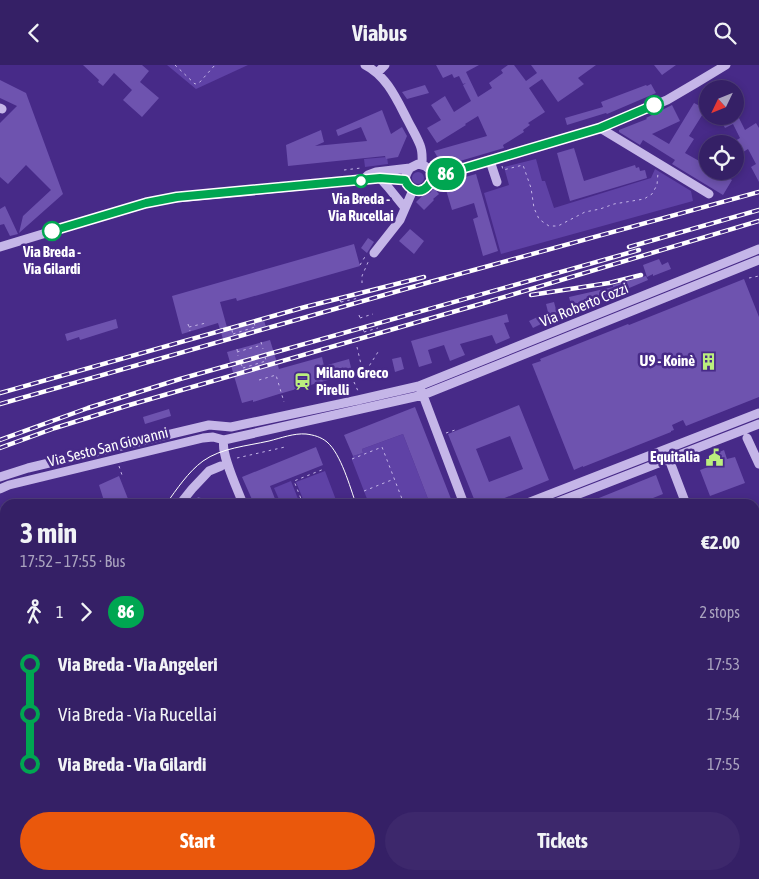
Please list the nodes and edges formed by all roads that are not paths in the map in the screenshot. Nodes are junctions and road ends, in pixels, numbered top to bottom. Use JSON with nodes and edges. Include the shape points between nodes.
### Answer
{"nodes":[{"id":1,"x":366,"y":65,"type":"edge"},
{"id":2,"x":385,"y":65,"type":"edge"},
{"id":3,"x":726,"y":65,"type":"edge"},
{"id":4,"x":377,"y":73,"type":"junction"},
{"id":5,"x":600,"y":128,"type":"junction"},
{"id":6,"x":490,"y":161,"type":"junction"},
{"id":7,"x":425,"y":167,"type":"junction"},
{"id":8,"x":410,"y":168,"type":"junction"},
{"id":9,"x":448,"y":173,"type":"junction"},
{"id":10,"x":380,"y":178,"type":"junction"},
{"id":11,"x":405,"y":180,"type":"junction"},
{"id":12,"x":431,"y":180,"type":"junction"},
{"id":13,"x":362,"y":181,"type":"junction"},
{"id":14,"x":497,"y":182,"type":"dead end"},
{"id":15,"x":413,"y":190,"type":"junction"},
{"id":16,"x":710,"y":194,"type":"dead end"},
{"id":17,"x":405,"y":208,"type":"junction"},
{"id":18,"x":0,"y":247,"type":"edge"},
{"id":19,"x":759,"y":249,"type":"edge"},
{"id":20,"x":374,"y":253,"type":"road end"},
{"id":21,"x":759,"y":260,"type":"edge"},
{"id":22,"x":419,"y":386,"type":"junction"},
{"id":23,"x":423,"y":395,"type":"junction"},
{"id":24,"x":759,"y":413,"type":"edge"},
{"id":25,"x":759,"y":424,"type":"edge"},
{"id":26,"x":209,"y":425,"type":"joint"},
{"id":27,"x":747,"y":438,"type":"dead end"},
{"id":28,"x":224,"y":440,"type":"junction"},
{"id":29,"x":665,"y":449,"type":"junction"},
{"id":30,"x":668,"y":459,"type":"junction"},
{"id":31,"x":759,"y":464,"type":"edge"},
{"id":32,"x":221,"y":466,"type":"dead end"},
{"id":33,"x":0,"y":477,"type":"edge"},
{"id":34,"x":0,"y":489,"type":"edge"},
{"id":35,"x":185,"y":499,"type":"edge"},
{"id":36,"x":242,"y":499,"type":"edge"},
{"id":37,"x":462,"y":499,"type":"edge"},
{"id":38,"x":538,"y":499,"type":"edge"},
{"id":39,"x":566,"y":499,"type":"edge"},
{"id":40,"x":684,"y":499,"type":"edge"}],
"edges":[{"from":1,"to":4,"type":"street"},
{"from":2,"to":4,"type":"street"},
{"from":3,"to":5,"type":"street","via":[[667,100]]},
{"from":4,"to":7,"type":"street","via":[[395,96],[419,142]]},
{"from":5,"to":6,"type":"street"},
{"from":5,"to":16,"type":"street"},
{"from":6,"to":9,"type":"street"},
{"from":6,"to":14,"type":"street"},
{"from":7,"to":8,"type":"street","via":[[415,165]]},
{"from":7,"to":9,"type":"street"},
{"from":7,"to":12,"type":"street"},
{"from":8,"to":11,"type":"street"},
{"from":8,"to":13,"type":"street","via":[[368,175]]},
{"from":9,"to":12,"type":"street"},
{"from":10,"to":11,"type":"street"},
{"from":10,"to":13,"type":"street"},
{"from":10,"to":17,"type":"street"},
{"from":11,"to":15,"type":"street"},
{"from":12,"to":15,"type":"street","via":[[424,189]]},
{"from":13,"to":18,"type":"street","via":[[161,200]]},
{"from":15,"to":17,"type":"street"},
{"from":17,"to":20,"type":"street","via":[[399,223]]},
{"from":19,"to":22,"type":"street","name":"Via Roberto Cozzi"},
{"from":21,"to":23,"type":"street","name":"Via Roberto Cozzi"},
{"from":22,"to":23,"type":"street"},
{"from":22,"to":26,"type":"street","name":"Via Roberto Cozzi","via":[[231,427]]},
{"from":23,"to":28,"type":"street","name":"Via Roberto Cozzi"},
{"from":23,"to":37,"type":"street"},
{"from":24,"to":29,"type":"street"},
{"from":25,"to":30,"type":"street"},
{"from":26,"to":33,"type":"street","name":"Via Sesto San Giovanni"},
{"from":27,"to":31,"type":"street"},
{"from":28,"to":34,"type":"street","name":"Via Sesto San Giovanni","via":[[203,438]]},
{"from":28,"to":36,"type":"street","via":[[225,456]]},
{"from":29,"to":30,"type":"street"},
{"from":29,"to":38,"type":"street"},
{"from":30,"to":39,"type":"street"},
{"from":30,"to":40,"type":"street"},
{"from":32,"to":35,"type":"street","via":[[210,471]]}]}
